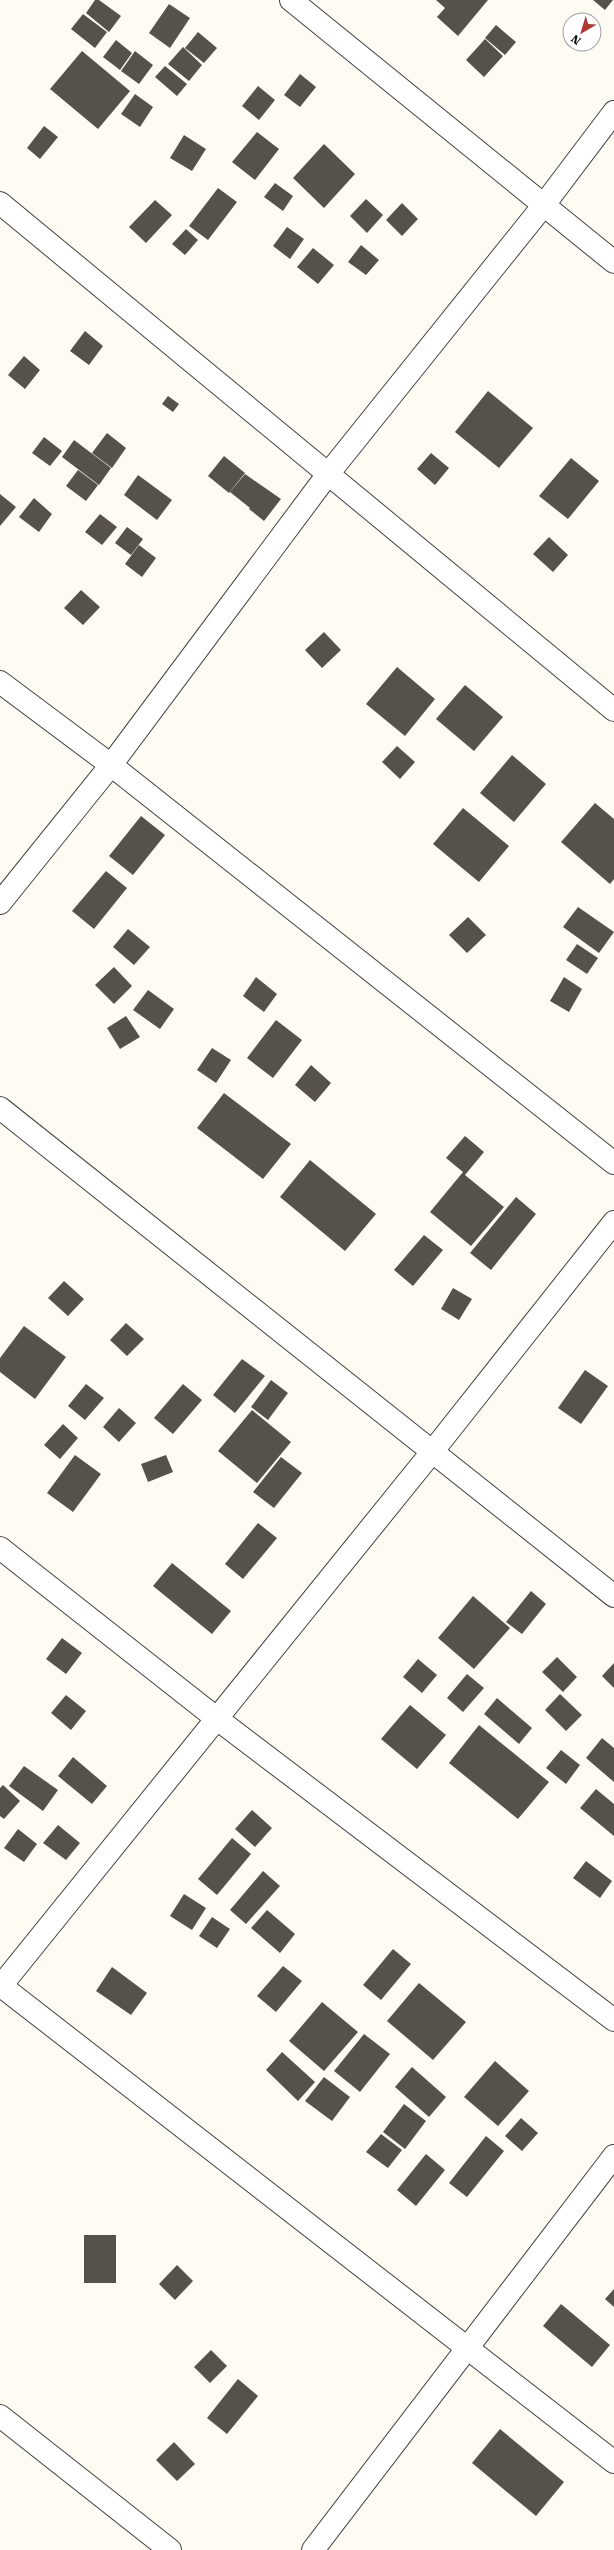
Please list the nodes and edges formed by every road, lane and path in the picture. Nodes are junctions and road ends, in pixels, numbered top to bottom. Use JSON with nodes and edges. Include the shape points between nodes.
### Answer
{"nodes":[{"id":1,"x":291,"y":0,"type":"edge"},
{"id":2,"x":614,"y":112,"type":"edge"},
{"id":3,"x":0,"y":203,"type":"edge"},
{"id":4,"x":543,"y":206,"type":"junction"},
{"id":5,"x":614,"y":262,"type":"edge"},
{"id":6,"x":328,"y":474,"type":"junction"},
{"id":7,"x":0,"y":682,"type":"edge"},
{"id":8,"x":614,"y":710,"type":"edge"},
{"id":9,"x":111,"y":765,"type":"junction"},
{"id":10,"x":0,"y":903,"type":"edge"},
{"id":11,"x":0,"y":1108,"type":"edge"},
{"id":12,"x":614,"y":1163,"type":"edge"},
{"id":13,"x":614,"y":1222,"type":"edge"},
{"id":14,"x":432,"y":1452,"type":"junction"},
{"id":15,"x":0,"y":1548,"type":"edge"},
{"id":16,"x":614,"y":1596,"type":"edge"},
{"id":17,"x":216,"y":1718,"type":"junction"},
{"id":18,"x":0,"y":1986,"type":"edge"},
{"id":19,"x":614,"y":2020,"type":"edge"},
{"id":20,"x":614,"y":2156,"type":"edge"},
{"id":21,"x":468,"y":2348,"type":"junction"},
{"id":22,"x":0,"y":2416,"type":"edge"},
{"id":23,"x":614,"y":2462,"type":"edge"},
{"id":24,"x":170,"y":2550,"type":"edge"},
{"id":25,"x":313,"y":2550,"type":"edge"}],
"edges":[{"from":1,"to":4,"type":"street"},
{"from":2,"to":4,"type":"street"},
{"from":3,"to":6,"type":"street"},
{"from":4,"to":5,"type":"street"},
{"from":4,"to":6,"type":"street"},
{"from":6,"to":8,"type":"street"},
{"from":6,"to":9,"type":"street"},
{"from":7,"to":9,"type":"street"},
{"from":9,"to":10,"type":"street"},
{"from":9,"to":12,"type":"street"},
{"from":11,"to":14,"type":"street"},
{"from":13,"to":14,"type":"street"},
{"from":14,"to":16,"type":"street"},
{"from":14,"to":17,"type":"street"},
{"from":15,"to":17,"type":"street"},
{"from":17,"to":18,"type":"street"},
{"from":17,"to":19,"type":"street"},
{"from":18,"to":21,"type":"street"},
{"from":20,"to":21,"type":"street"},
{"from":21,"to":23,"type":"street"},
{"from":21,"to":25,"type":"street"},
{"from":22,"to":24,"type":"street"}]}
